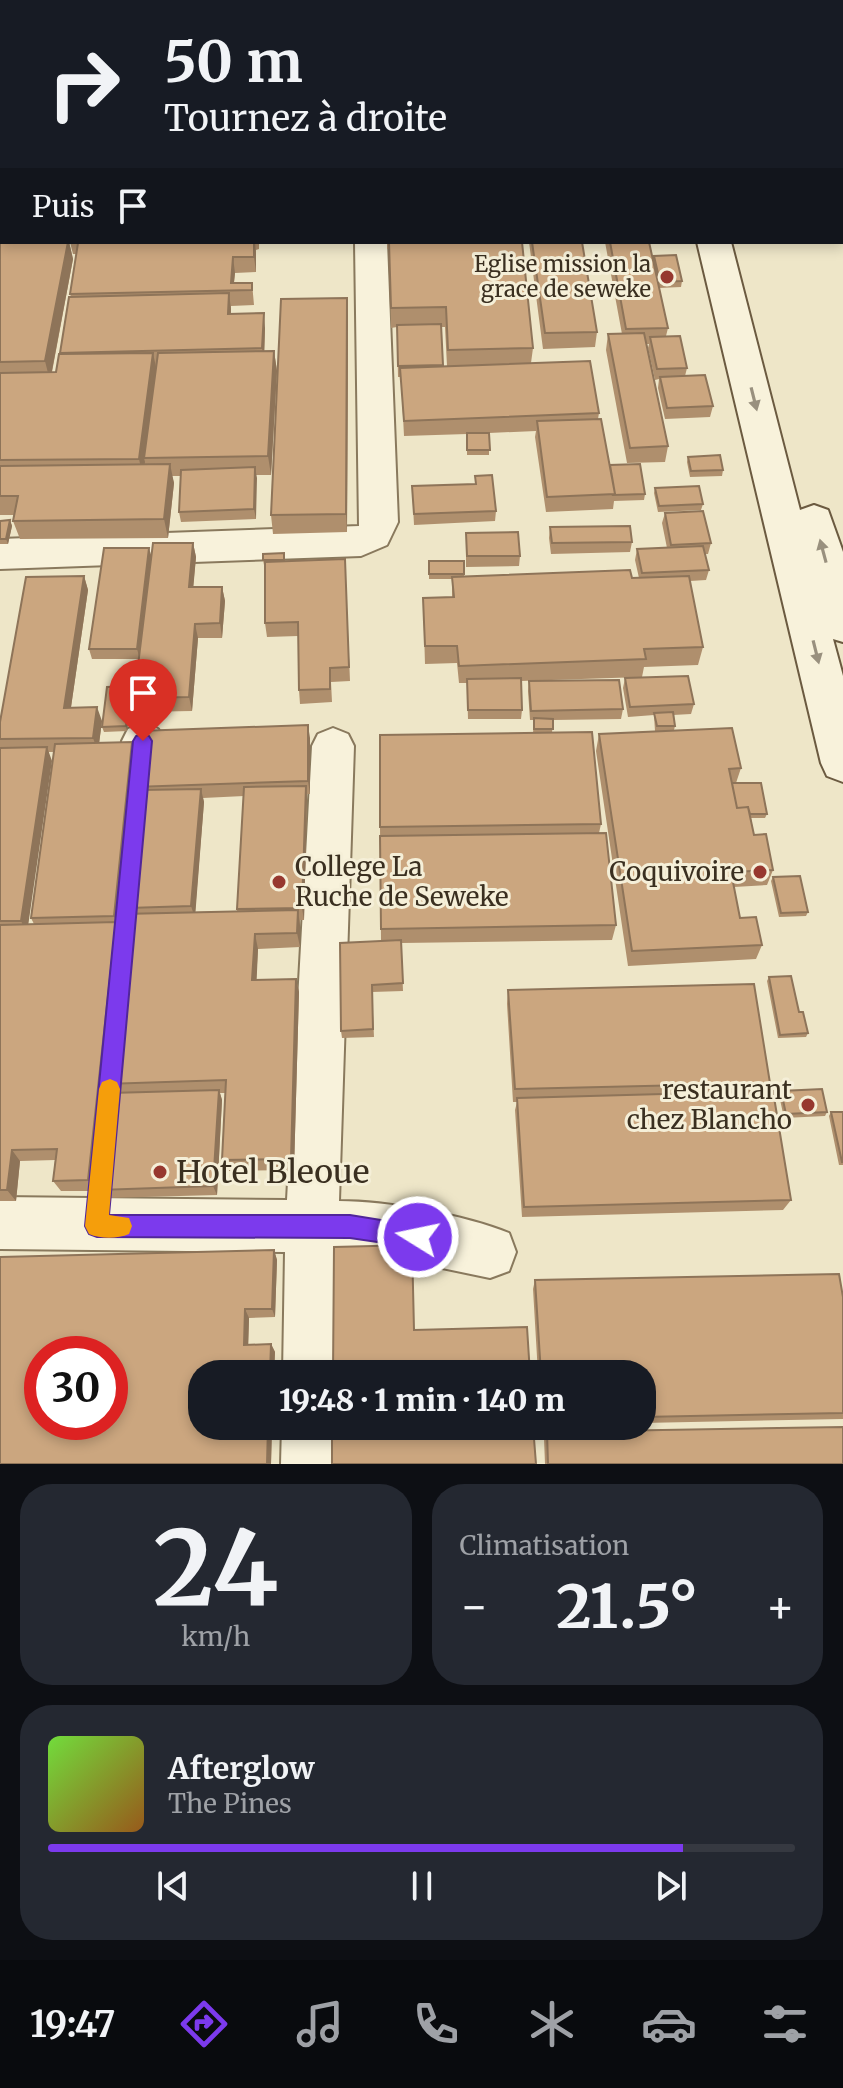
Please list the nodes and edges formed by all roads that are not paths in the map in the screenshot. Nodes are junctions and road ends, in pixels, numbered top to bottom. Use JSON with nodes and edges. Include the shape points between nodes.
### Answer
{"nodes":[{"id":1,"x":371,"y":244,"type":"edge"},
{"id":2,"x":714,"y":244,"type":"edge"},
{"id":3,"x":739,"y":244,"type":"edge"},
{"id":4,"x":1,"y":558,"type":"edge"},
{"id":5,"x":843,"y":626,"type":"edge"},
{"id":6,"x":143,"y":741,"type":"edge"},
{"id":7,"x":333,"y":746,"type":"dead end"},
{"id":8,"x":843,"y":763,"type":"edge"},
{"id":9,"x":117,"y":1009,"type":"edge"},
{"id":10,"x":0,"y":1223,"type":"edge"},
{"id":11,"x":312,"y":1227,"type":"junction"},
{"id":12,"x":490,"y":1252,"type":"dead end"},
{"id":13,"x":310,"y":1360,"type":"edge"},
{"id":14,"x":310,"y":1440,"type":"edge"},
{"id":15,"x":309,"y":1464,"type":"edge"}],
"edges":[{"from":1,"to":4,"type":"street","via":[[379,528],[369,539]]},
{"from":2,"to":8,"type":"main road","one_way":true},
{"from":5,"to":3,"type":"main road","one_way":true},
{"from":6,"to":9,"type":"street"},
{"from":7,"to":11,"type":"street"},
{"from":10,"to":11,"type":"street","via":[[99,1203]]},
{"from":11,"to":12,"type":"street","via":[[394,1232]]},
{"from":11,"to":13,"type":"street"},
{"from":14,"to":15,"type":"street"}]}
